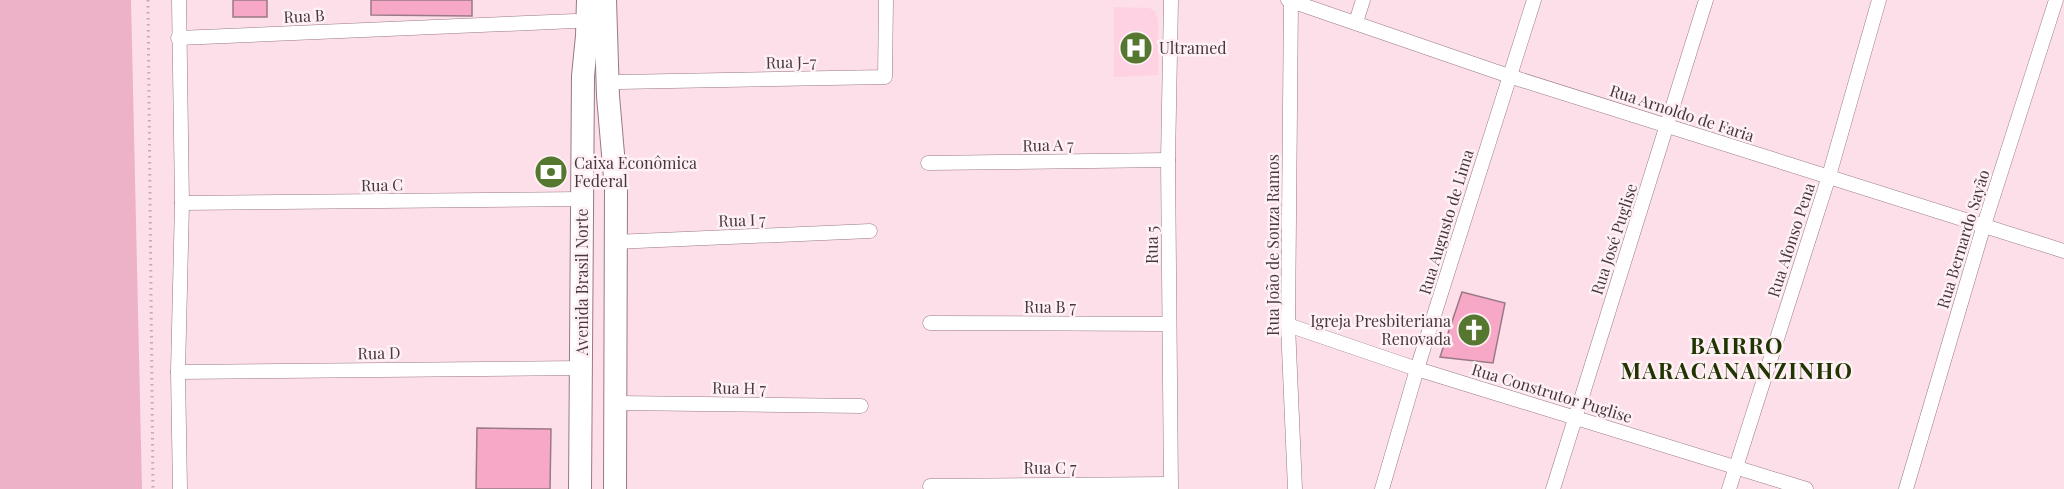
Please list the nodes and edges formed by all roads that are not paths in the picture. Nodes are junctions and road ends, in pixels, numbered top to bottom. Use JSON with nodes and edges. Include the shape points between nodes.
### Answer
{"nodes":[{"id":1,"x":179,"y":0,"type":"edge"},
{"id":2,"x":588,"y":0,"type":"edge"},
{"id":3,"x":605,"y":0,"type":"edge"},
{"id":4,"x":620,"y":0,"type":"edge"},
{"id":5,"x":886,"y":0,"type":"edge"},
{"id":6,"x":1171,"y":0,"type":"edge"},
{"id":7,"x":1290,"y":0,"type":"edge"},
{"id":8,"x":1363,"y":0,"type":"edge"},
{"id":9,"x":1534,"y":0,"type":"edge"},
{"id":10,"x":1706,"y":0,"type":"edge"},
{"id":11,"x":1879,"y":0,"type":"edge"},
{"id":12,"x":2056,"y":0,"type":"edge"},
{"id":13,"x":575,"y":10,"type":"edge"},
{"id":14,"x":1356,"y":22,"type":"junction"},
{"id":15,"x":178,"y":38,"type":"junction"},
{"id":16,"x":584,"y":76,"type":"junction"},
{"id":17,"x":1509,"y":76,"type":"junction"},
{"id":18,"x":619,"y":82,"type":"junction"},
{"id":19,"x":1667,"y":127,"type":"junction"},
{"id":20,"x":612,"y":138,"type":"junction"},
{"id":21,"x":1168,"y":160,"type":"junction"},
{"id":22,"x":928,"y":163,"type":"dead end"},
{"id":23,"x":1829,"y":176,"type":"junction"},
{"id":24,"x":582,"y":199,"type":"junction"},
{"id":25,"x":182,"y":203,"type":"junction"},
{"id":26,"x":1984,"y":225,"type":"junction"},
{"id":27,"x":870,"y":231,"type":"dead end"},
{"id":28,"x":614,"y":242,"type":"junction"},
{"id":29,"x":2064,"y":251,"type":"edge"},
{"id":30,"x":930,"y":323,"type":"dead end"},
{"id":31,"x":1169,"y":324,"type":"junction"},
{"id":32,"x":1288,"y":325,"type":"junction"},
{"id":33,"x":581,"y":368,"type":"junction"},
{"id":34,"x":1417,"y":369,"type":"junction"},
{"id":35,"x":178,"y":372,"type":"junction"},
{"id":36,"x":617,"y":403,"type":"junction"},
{"id":37,"x":861,"y":406,"type":"dead end"},
{"id":38,"x":1575,"y":417,"type":"junction"},
{"id":39,"x":1735,"y":468,"type":"junction"},
{"id":40,"x":930,"y":486,"type":"dead end"},
{"id":41,"x":1170,"y":486,"type":"edge"},
{"id":42,"x":180,"y":489,"type":"edge"},
{"id":43,"x":580,"y":489,"type":"edge"},
{"id":44,"x":615,"y":489,"type":"edge"},
{"id":45,"x":1296,"y":489,"type":"edge"},
{"id":46,"x":1382,"y":489,"type":"edge"},
{"id":47,"x":1553,"y":489,"type":"edge"},
{"id":48,"x":1729,"y":489,"type":"edge"},
{"id":49,"x":1806,"y":489,"type":"edge"},
{"id":50,"x":1906,"y":489,"type":"edge"}],
"edges":[{"from":1,"to":15,"type":"street"},
{"from":2,"to":16,"type":"main road","name":"Avenida Brasil Norte"},
{"from":3,"to":20,"type":"main road","name":"Avenida Brasil Norte"},
{"from":4,"to":18,"type":"main road","name":"Avenida Brasil Norte"},
{"from":5,"to":18,"type":"street","name":"Rua J-7","via":[[885,77]]},
{"from":6,"to":21,"type":"street","name":"Rua 5"},
{"from":7,"to":14,"type":"street","name":"Rua Arnoldo de Faria"},
{"from":7,"to":32,"type":"street","name":"Rua João de Souza Ramos"},
{"from":8,"to":14,"type":"street"},
{"from":9,"to":17,"type":"street","name":"Rua Augusto de Lima"},
{"from":10,"to":19,"type":"street","name":"Rua José Puglise"},
{"from":11,"to":23,"type":"street","name":"Rua Afonso Pena"},
{"from":12,"to":26,"type":"street","name":"Rua Bernardo Sayão"},
{"from":13,"to":15,"type":"street","name":"Rua B"},
{"from":13,"to":16,"type":"main road","name":"Avenida Brasil Norte"},
{"from":14,"to":17,"type":"street","name":"Rua Arnoldo de Faria"},
{"from":15,"to":25,"type":"street"},
{"from":16,"to":24,"type":"main road","name":"Avenida Brasil Norte"},
{"from":17,"to":19,"type":"street","name":"Rua Arnoldo de Faria"},
{"from":17,"to":34,"type":"street","name":"Rua Augusto de Lima"},
{"from":18,"to":20,"type":"main road","name":"Avenida Brasil Norte"},
{"from":19,"to":23,"type":"street","name":"Rua Arnoldo de Faria"},
{"from":19,"to":38,"type":"street","name":"Rua José Puglise"},
{"from":20,"to":28,"type":"main road","name":"Avenida Brasil Norte","via":[[616,189]]},
{"from":21,"to":22,"type":"street","name":"Rua A 7"},
{"from":21,"to":31,"type":"street","name":"Rua 5"},
{"from":23,"to":26,"type":"street","name":"Rua Arnoldo de Faria"},
{"from":23,"to":39,"type":"street","name":"Rua Afonso Pena"},
{"from":24,"to":25,"type":"street","name":"Rua C"},
{"from":24,"to":33,"type":"main road","name":"Avenida Brasil Norte"},
{"from":25,"to":35,"type":"street"},
{"from":26,"to":29,"type":"street","name":"Rua Arnoldo de Faria"},
{"from":26,"to":50,"type":"street","name":"Rua Bernardo Sayão"},
{"from":27,"to":28,"type":"street","name":"Rua I 7"},
{"from":28,"to":36,"type":"main road","name":"Avenida Brasil Norte"},
{"from":30,"to":31,"type":"street","name":"Rua B 7"},
{"from":31,"to":41,"type":"street","name":"Rua 5"},
{"from":32,"to":34,"type":"street","name":"Rua Construtor Puglise"},
{"from":32,"to":45,"type":"street","name":"Rua João de Souza Ramos"},
{"from":33,"to":35,"type":"street","name":"Rua D"},
{"from":33,"to":43,"type":"main road","name":"Avenida Brasil Norte"},
{"from":34,"to":38,"type":"street","name":"Rua Construtor Puglise"},
{"from":34,"to":46,"type":"street","name":"Rua Augusto de Lima"},
{"from":35,"to":42,"type":"street"},
{"from":36,"to":37,"type":"street","name":"Rua H 7"},
{"from":36,"to":44,"type":"main road","name":"Avenida Brasil Norte"},
{"from":38,"to":39,"type":"street","name":"Rua Construtor Puglise"},
{"from":38,"to":47,"type":"street","name":"Rua José Puglise"},
{"from":39,"to":48,"type":"street","name":"Rua Afonso Pena"},
{"from":39,"to":49,"type":"street","name":"Rua Construtor Puglise"},
{"from":40,"to":41,"type":"street","name":"Rua C 7"}]}
